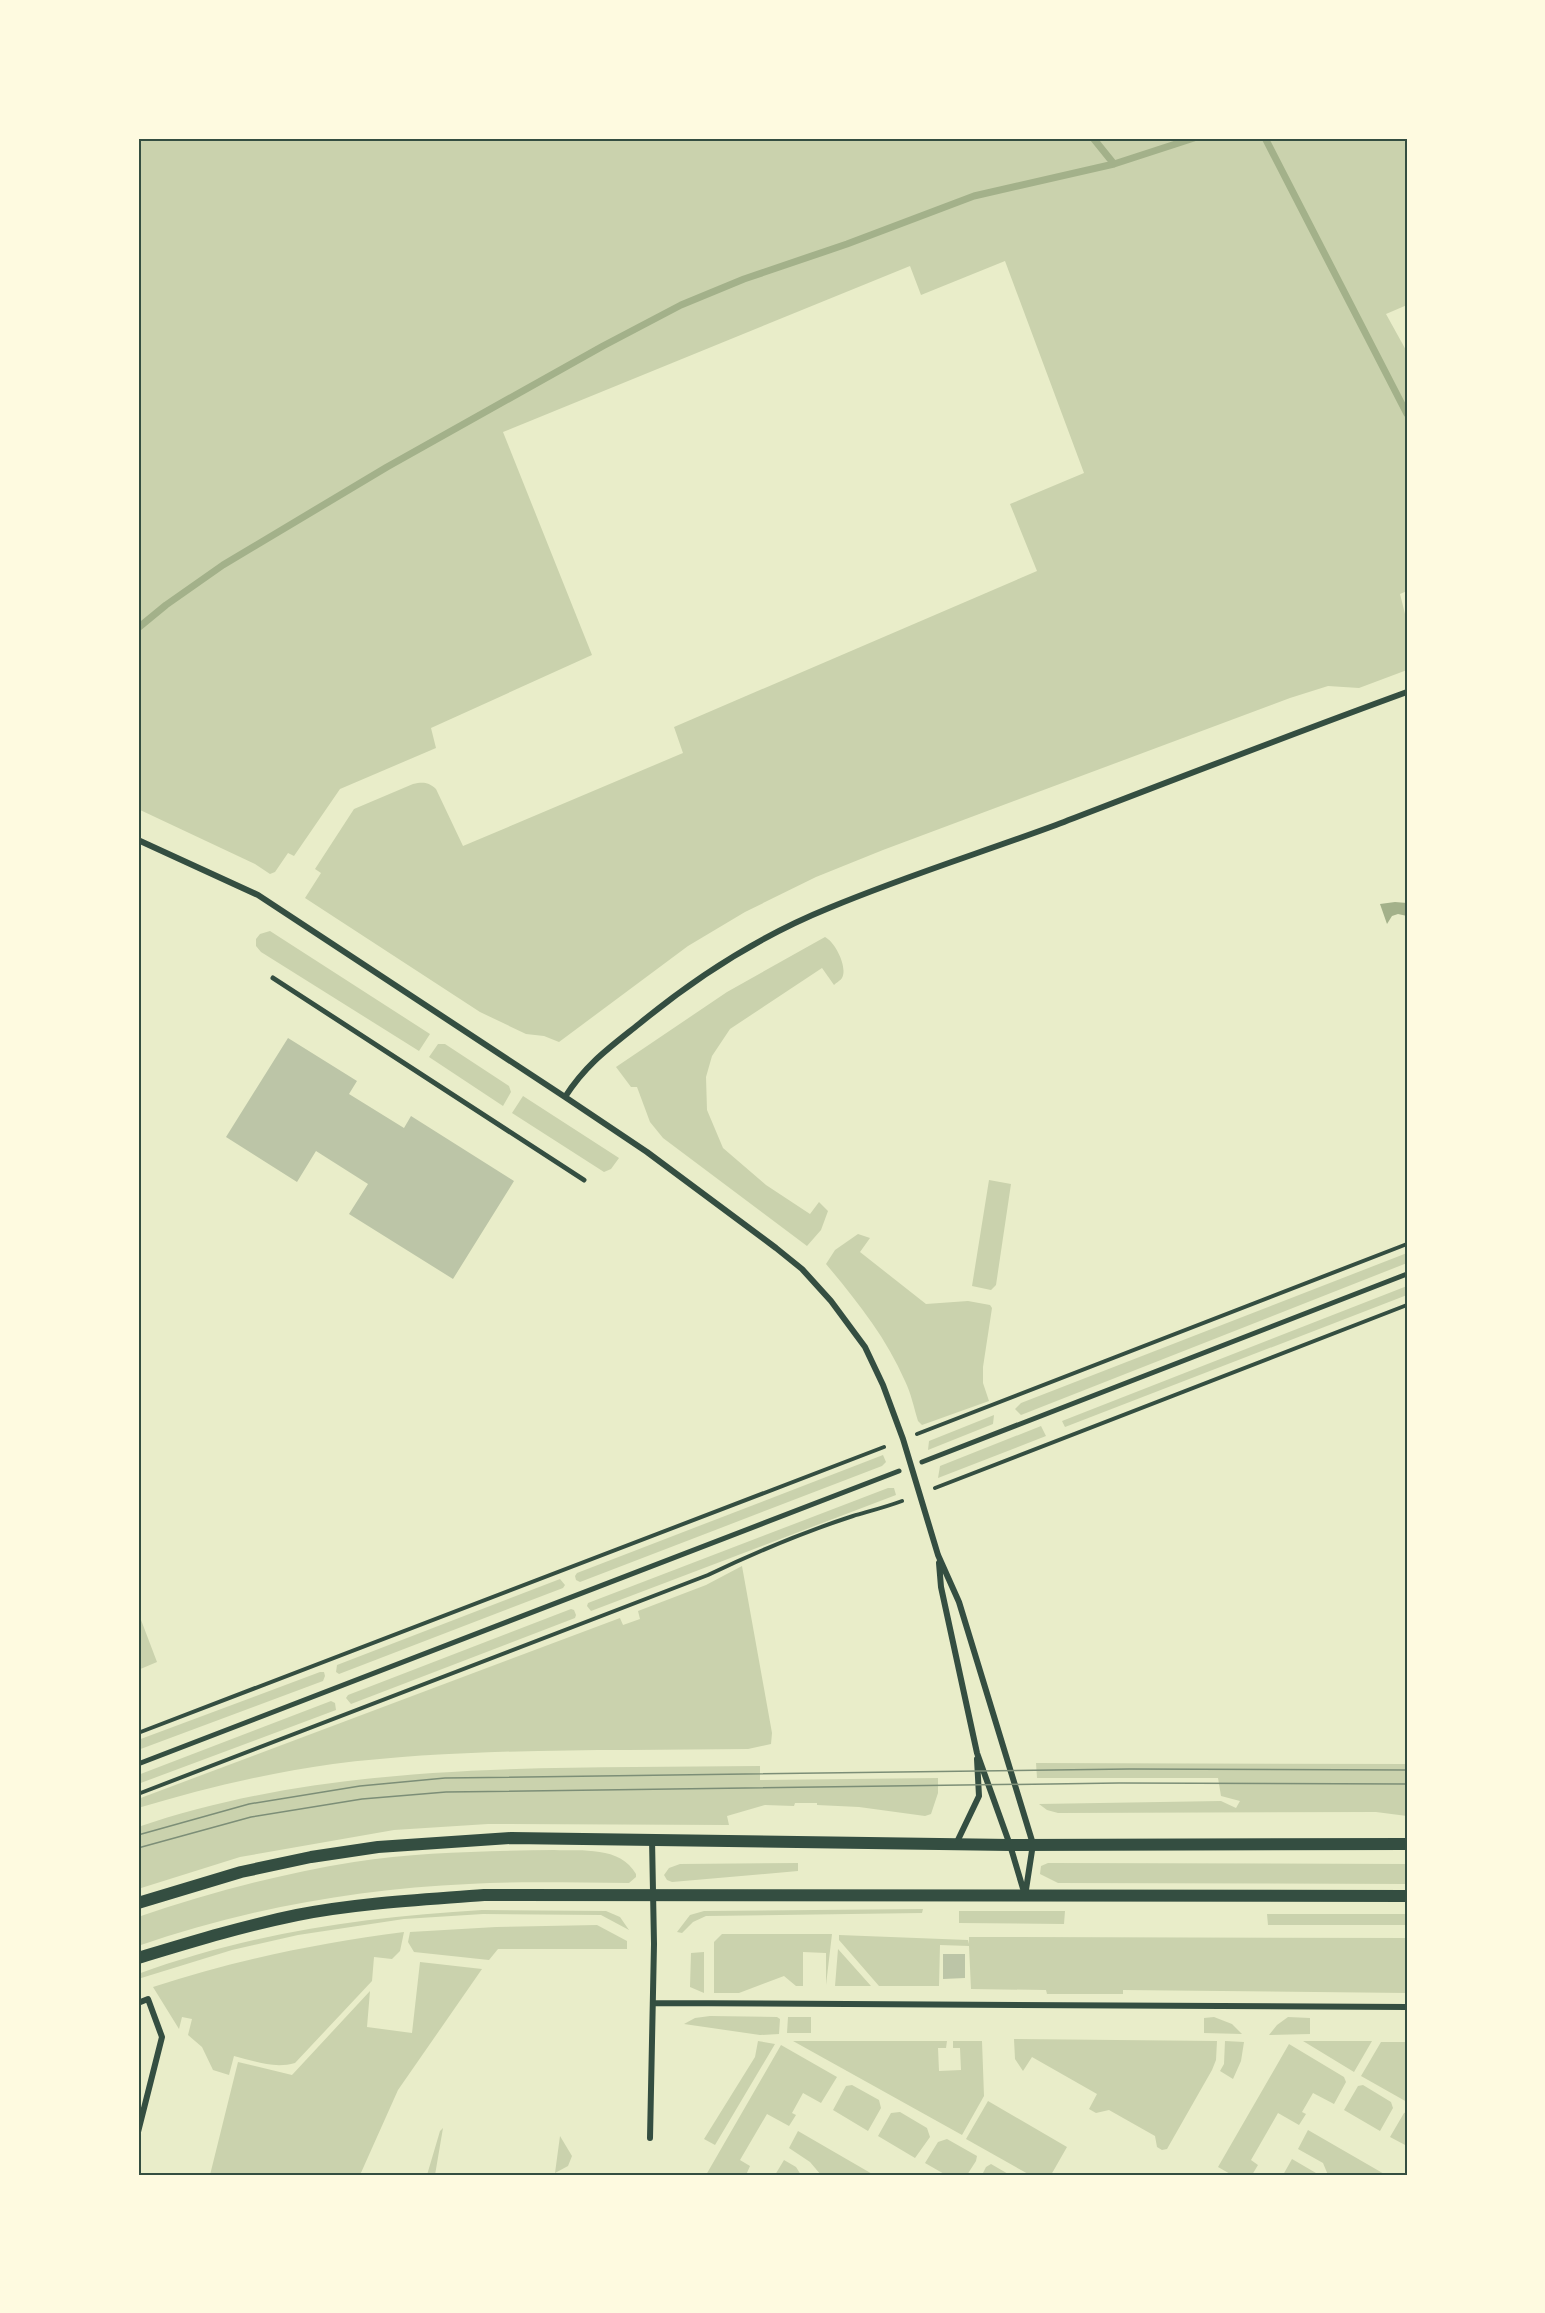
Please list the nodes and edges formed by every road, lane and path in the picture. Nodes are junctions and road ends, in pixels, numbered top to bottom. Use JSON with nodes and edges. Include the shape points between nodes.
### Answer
{"nodes":[{"id":1,"x":1407,"y":692,"type":"edge"},
{"id":2,"x":138,"y":840,"type":"edge"},
{"id":3,"x":273,"y":978,"type":"dead end"},
{"id":4,"x":565,"y":1097,"type":"junction"},
{"id":5,"x":584,"y":1180,"type":"dead end"},
{"id":6,"x":1407,"y":1244,"type":"edge"},
{"id":7,"x":1407,"y":1274,"type":"edge"},
{"id":8,"x":1407,"y":1305,"type":"edge"},
{"id":9,"x":917,"y":1434,"type":"dead end"},
{"id":10,"x":884,"y":1447,"type":"dead end"},
{"id":11,"x":922,"y":1462,"type":"dead end"},
{"id":12,"x":899,"y":1471,"type":"dead end"},
{"id":13,"x":935,"y":1488,"type":"dead end"},
{"id":14,"x":902,"y":1501,"type":"dead end"},
{"id":15,"x":939,"y":1556,"type":"junction"},
{"id":16,"x":138,"y":1733,"type":"edge"},
{"id":17,"x":977,"y":1753,"type":"junction"},
{"id":18,"x":138,"y":1764,"type":"edge"},
{"id":19,"x":138,"y":1794,"type":"edge"},
{"id":20,"x":652,"y":1838,"type":"junction"},
{"id":21,"x":956,"y":1844,"type":"junction"},
{"id":22,"x":1033,"y":1844,"type":"junction"},
{"id":23,"x":1011,"y":1845,"type":"junction"},
{"id":24,"x":1407,"y":1845,"type":"edge"},
{"id":25,"x":653,"y":1894,"type":"junction"},
{"id":26,"x":1024,"y":1896,"type":"junction"},
{"id":27,"x":1407,"y":1896,"type":"edge"},
{"id":28,"x":138,"y":1903,"type":"edge"},
{"id":29,"x":138,"y":1958,"type":"edge"},
{"id":30,"x":138,"y":2003,"type":"edge"},
{"id":31,"x":653,"y":2003,"type":"junction"},
{"id":32,"x":1407,"y":2007,"type":"edge"},
{"id":33,"x":138,"y":2132,"type":"edge"},
{"id":34,"x":650,"y":2138,"type":"dead end"}],
"edges":[{"from":1,"to":4,"type":"street","via":[[801,921],[668,1000],[586,1067]]},
{"from":2,"to":4,"type":"street","via":[[258,895]]},
{"from":3,"to":5,"type":"street"},
{"from":4,"to":15,"type":"street","via":[[777,1248],[831,1301],[865,1347],[883,1385]]},
{"from":6,"to":9,"type":"path"},
{"from":7,"to":11,"type":"street"},
{"from":8,"to":13,"type":"path"},
{"from":10,"to":16,"type":"path"},
{"from":12,"to":18,"type":"street"},
{"from":14,"to":19,"type":"path","via":[[853,1516]]},
{"from":15,"to":17,"type":"street","via":[[941,1587]]},
{"from":15,"to":22,"type":"street","via":[[958,1602]]},
{"from":17,"to":21,"type":"street","via":[[979,1796]]},
{"from":17,"to":23,"type":"street"},
{"from":20,"to":21,"type":"main road"},
{"from":20,"to":25,"type":"street"},
{"from":20,"to":28,"type":"main road","via":[[511,1838],[378,1847],[241,1872]]},
{"from":21,"to":23,"type":"main road"},
{"from":22,"to":23,"type":"main road"},
{"from":22,"to":24,"type":"main road"},
{"from":22,"to":26,"type":"street"},
{"from":23,"to":26,"type":"street"},
{"from":25,"to":26,"type":"main road"},
{"from":25,"to":29,"type":"main road","via":[[484,1895],[376,1903],[254,1924]]},
{"from":25,"to":31,"type":"street"},
{"from":26,"to":27,"type":"main road"},
{"from":30,"to":33,"type":"street","via":[[148,1999],[162,2037]]},
{"from":31,"to":32,"type":"street"},
{"from":31,"to":34,"type":"street"}]}
